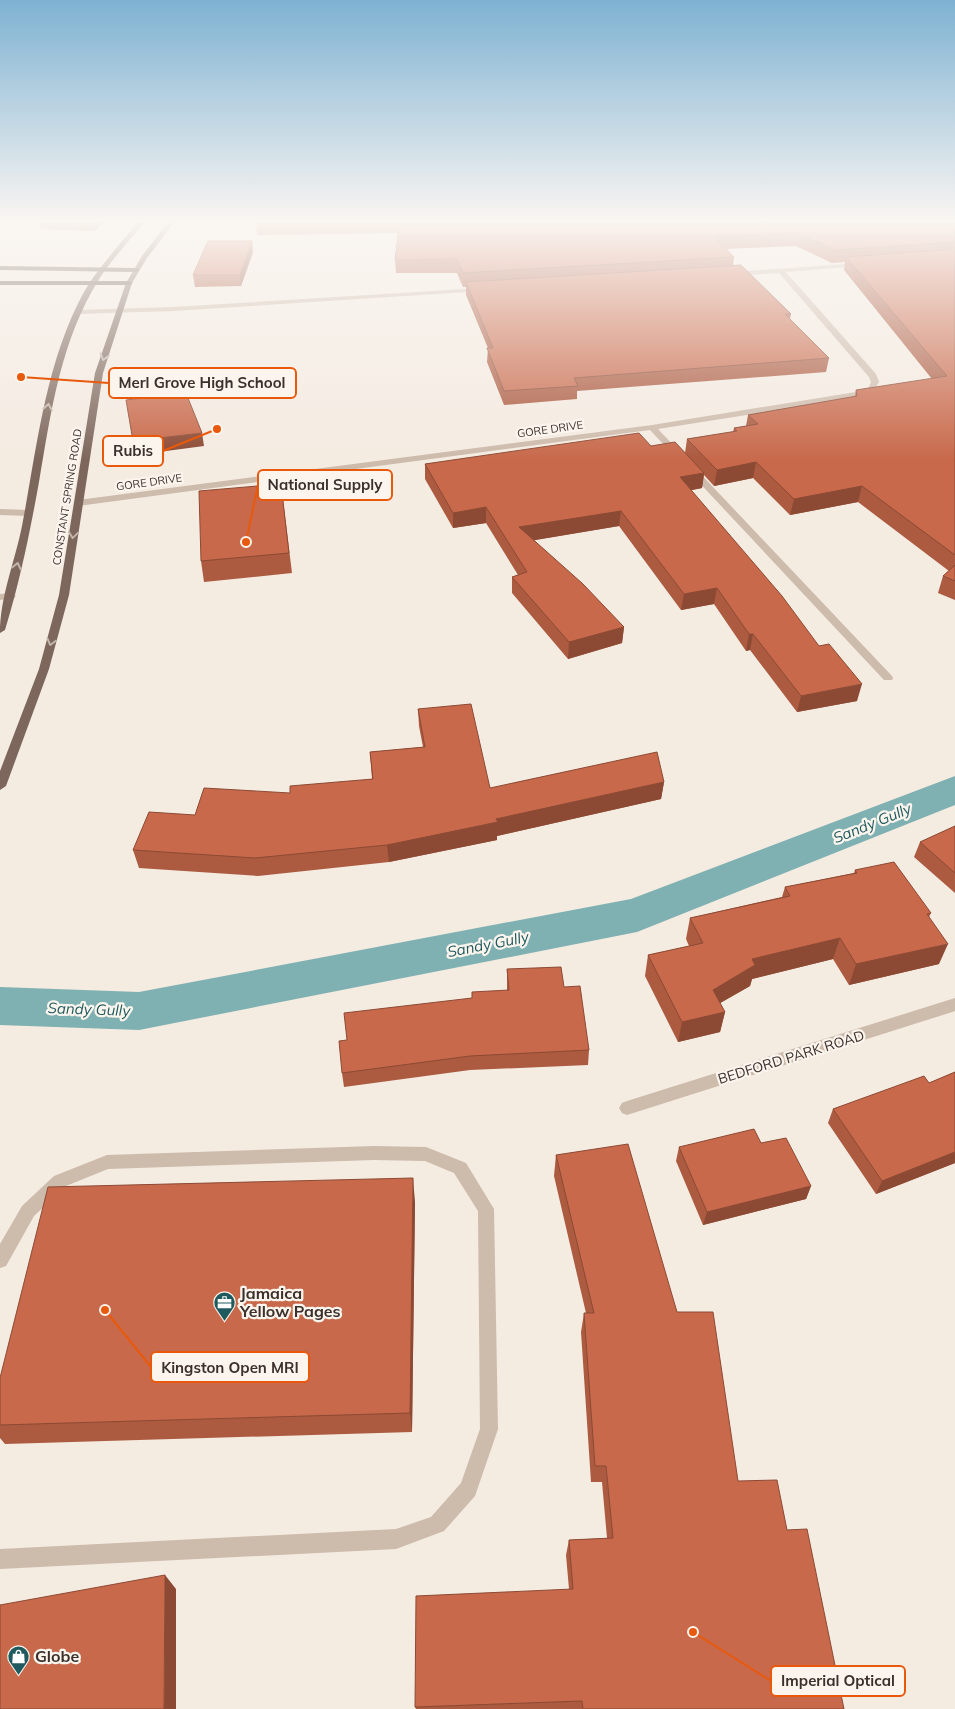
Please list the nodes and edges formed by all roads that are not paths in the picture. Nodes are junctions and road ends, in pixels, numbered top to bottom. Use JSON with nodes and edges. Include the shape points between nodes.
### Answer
{"nodes":[{"id":1,"x":84,"y":300,"type":"edge"},
{"id":2,"x":123,"y":300,"type":"edge"},
{"id":3,"x":309,"y":300,"type":"edge"},
{"id":4,"x":806,"y":300,"type":"edge"},
{"id":5,"x":119,"y":311,"type":"junction"},
{"id":6,"x":77,"y":312,"type":"junction"},
{"id":7,"x":652,"y":426,"type":"junction"},
{"id":8,"x":78,"y":503,"type":"junction"},
{"id":9,"x":0,"y":512,"type":"edge"},
{"id":10,"x":29,"y":513,"type":"junction"},
{"id":11,"x":5,"y":596,"type":"edge"},
{"id":12,"x":0,"y":630,"type":"edge"},
{"id":13,"x":888,"y":678,"type":"dead end"},
{"id":14,"x":0,"y":786,"type":"edge"},
{"id":15,"x":955,"y":1004,"type":"edge"},
{"id":16,"x":627,"y":1108,"type":"dead end"},
{"id":17,"x":0,"y":1260,"type":"edge"},
{"id":18,"x":0,"y":1558,"type":"edge"}],
"edges":[{"from":1,"to":6,"type":"main road"},
{"from":2,"to":5,"type":"main road","name":"CONSTANT SPRING ROAD"},
{"from":3,"to":5,"type":"street"},
{"from":4,"to":7,"type":"street","name":"GORE DRIVE","via":[[873,376],[872,388],[855,396]]},
{"from":5,"to":6,"type":"street"},
{"from":5,"to":8,"type":"main road","name":"CONSTANT SPRING ROAD","one_way":true,"via":[[99,373]]},
{"from":10,"to":6,"type":"main road","one_way":true,"via":[[51,390]]},
{"from":7,"to":8,"type":"street","name":"GORE DRIVE"},
{"from":7,"to":13,"type":"street"},
{"from":8,"to":14,"type":"main road","name":"CONSTANT SPRING ROAD","one_way":true,"via":[[64,595],[44,668]]},
{"from":9,"to":10,"type":"street"},
{"from":11,"to":10,"type":"main road","one_way":true},
{"from":11,"to":12,"type":"main road"},
{"from":15,"to":16,"type":"street","name":"BEDFORD PARK ROAD"},
{"from":17,"to":18,"type":"street","via":[[28,1211],[60,1181],[107,1162],[426,1154],[460,1168],[486,1209],[489,1430],[468,1489],[437,1524],[396,1539]]}]}
